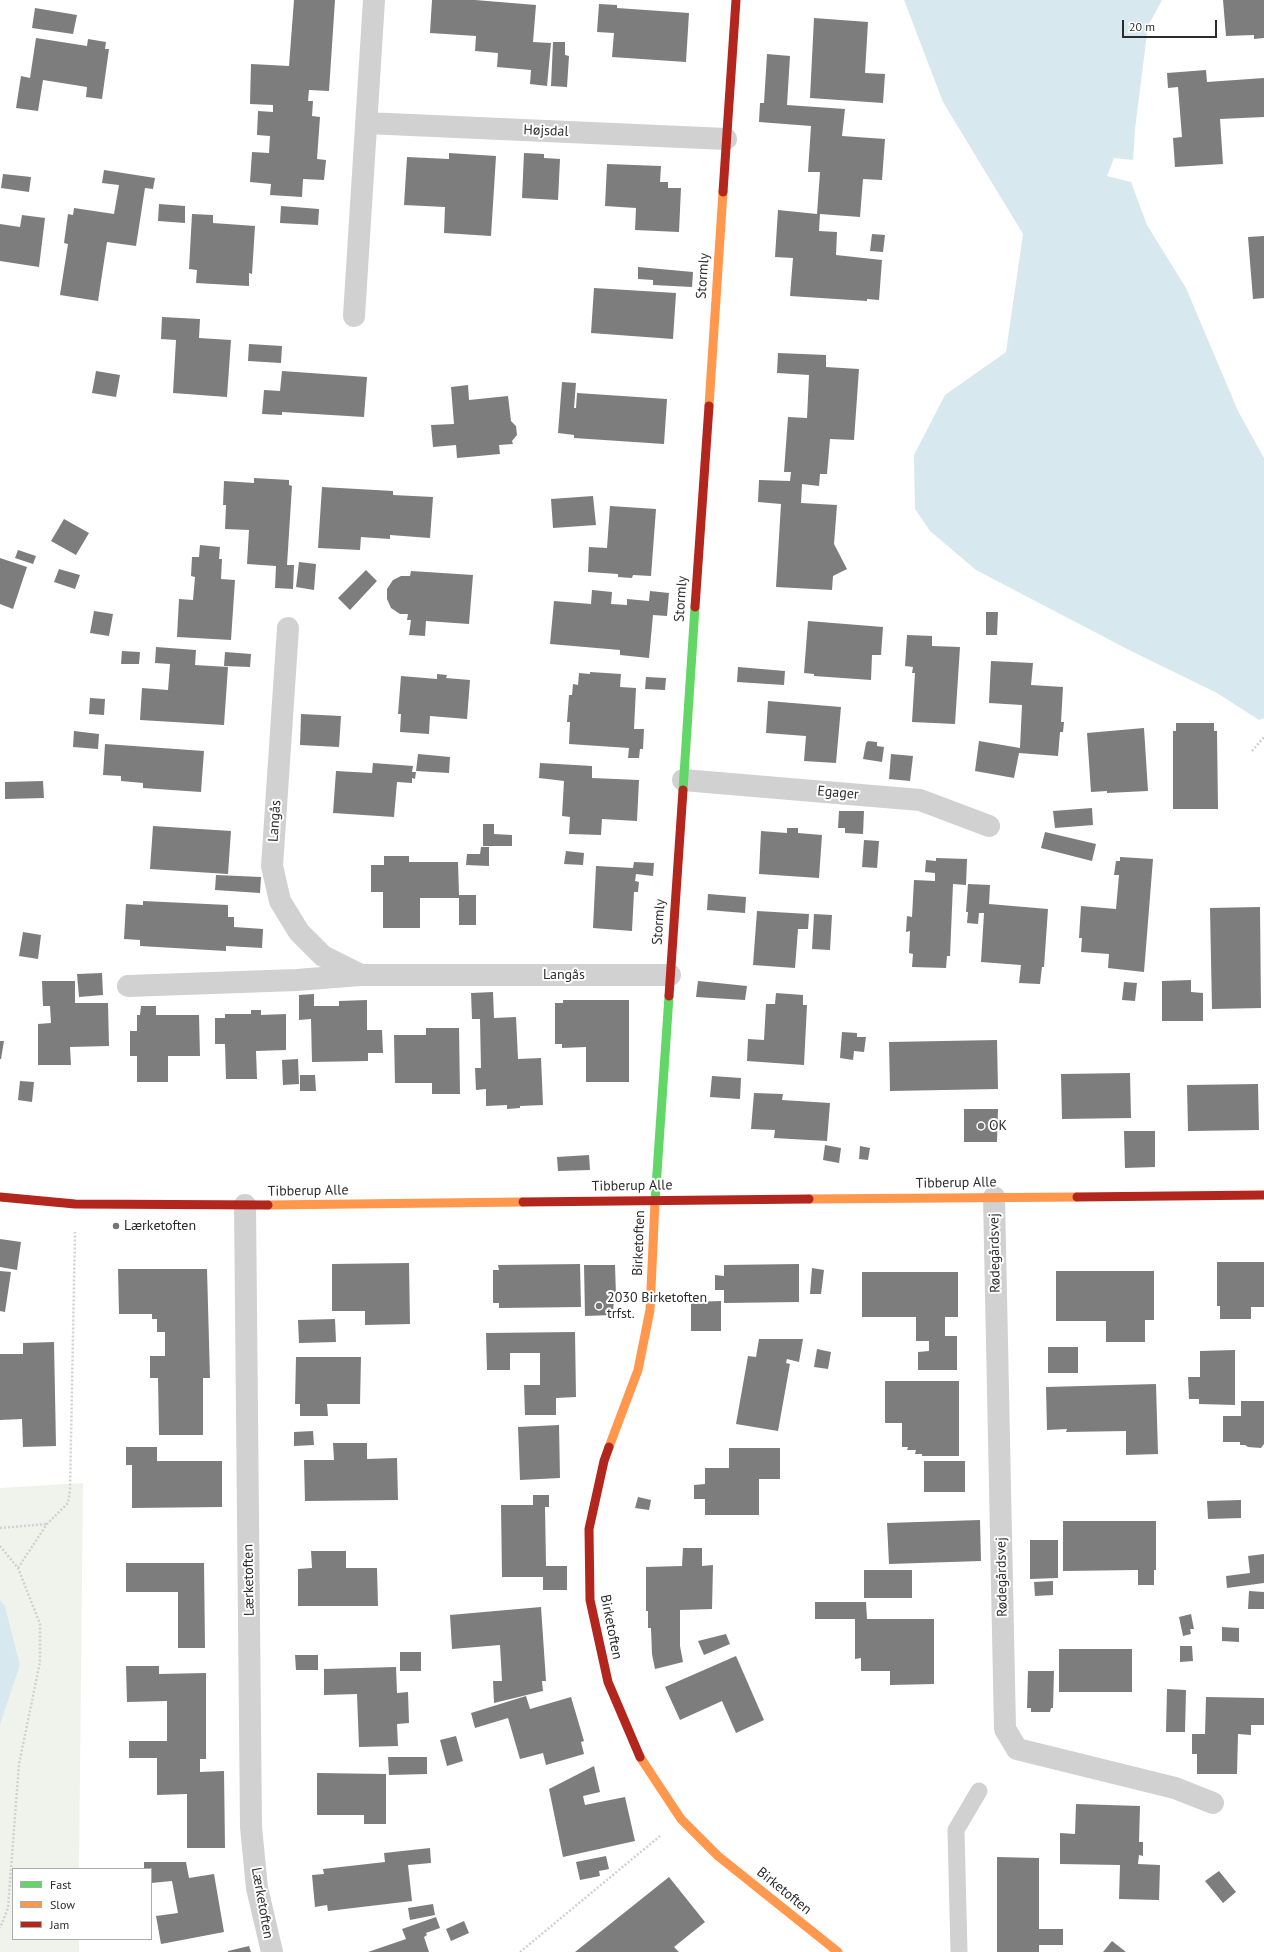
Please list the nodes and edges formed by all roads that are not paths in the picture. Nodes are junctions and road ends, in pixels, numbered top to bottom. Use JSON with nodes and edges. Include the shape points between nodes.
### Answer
{"nodes":[{"id":1,"x":374,"y":0,"type":"edge"},
{"id":2,"x":736,"y":0,"type":"edge"},
{"id":3,"x":366,"y":123,"type":"junction"},
{"id":4,"x":726,"y":139,"type":"junction"},
{"id":5,"x":354,"y":316,"type":"dead end"},
{"id":6,"x":288,"y":628,"type":"dead end"},
{"id":7,"x":683,"y":780,"type":"junction"},
{"id":8,"x":990,"y":826,"type":"dead end"},
{"id":9,"x":361,"y":975,"type":"junction"},
{"id":10,"x":670,"y":975,"type":"junction"},
{"id":11,"x":128,"y":986,"type":"dead end"},
{"id":12,"x":1264,"y":1195,"type":"edge"},
{"id":13,"x":0,"y":1197,"type":"edge"},
{"id":14,"x":994,"y":1197,"type":"junction"},
{"id":15,"x":655,"y":1200,"type":"junction"},
{"id":16,"x":245,"y":1205,"type":"junction"},
{"id":17,"x":979,"y":1790,"type":"dead end"},
{"id":18,"x":1213,"y":1803,"type":"dead end"},
{"id":19,"x":272,"y":1952,"type":"edge"},
{"id":20,"x":838,"y":1952,"type":"edge"},
{"id":21,"x":959,"y":1952,"type":"edge"}],
"edges":[{"from":1,"to":3,"type":"street"},
{"from":2,"to":4,"type":"street","name":"Stormly"},
{"from":3,"to":4,"type":"street","name":"Højsdal"},
{"from":3,"to":5,"type":"street"},
{"from":4,"to":7,"type":"street","name":"Stormly"},
{"from":6,"to":9,"type":"street","name":"Langås","via":[[272,866],[280,901],[300,932],[322,956]]},
{"from":7,"to":8,"type":"street","name":"Egager","via":[[920,800]]},
{"from":7,"to":10,"type":"street","name":"Stormly"},
{"from":9,"to":10,"type":"street","name":"Langås"},
{"from":9,"to":11,"type":"street","name":"Langås"},
{"from":10,"to":15,"type":"street","name":"Stormly"},
{"from":12,"to":14,"type":"street","name":"Tibberup Alle"},
{"from":13,"to":16,"type":"street","name":"Tibberup Alle","via":[[75,1204]]},
{"from":14,"to":15,"type":"street","name":"Tibberup Alle"},
{"from":14,"to":18,"type":"street","name":"Rødegårdsvej","via":[[1005,1729],[1017,1749],[1175,1788]]},
{"from":15,"to":16,"type":"street","name":"Tibberup Alle"},
{"from":15,"to":20,"type":"street","name":"Birketoften","via":[[650,1310],[638,1370],[604,1462],[589,1528],[590,1600],[608,1682],[636,1751],[681,1819],[718,1856]]},
{"from":16,"to":19,"type":"street","name":"Lærketoften","via":[[251,1827],[257,1888]]},
{"from":17,"to":21,"type":"lane","via":[[956,1830]]}]}
